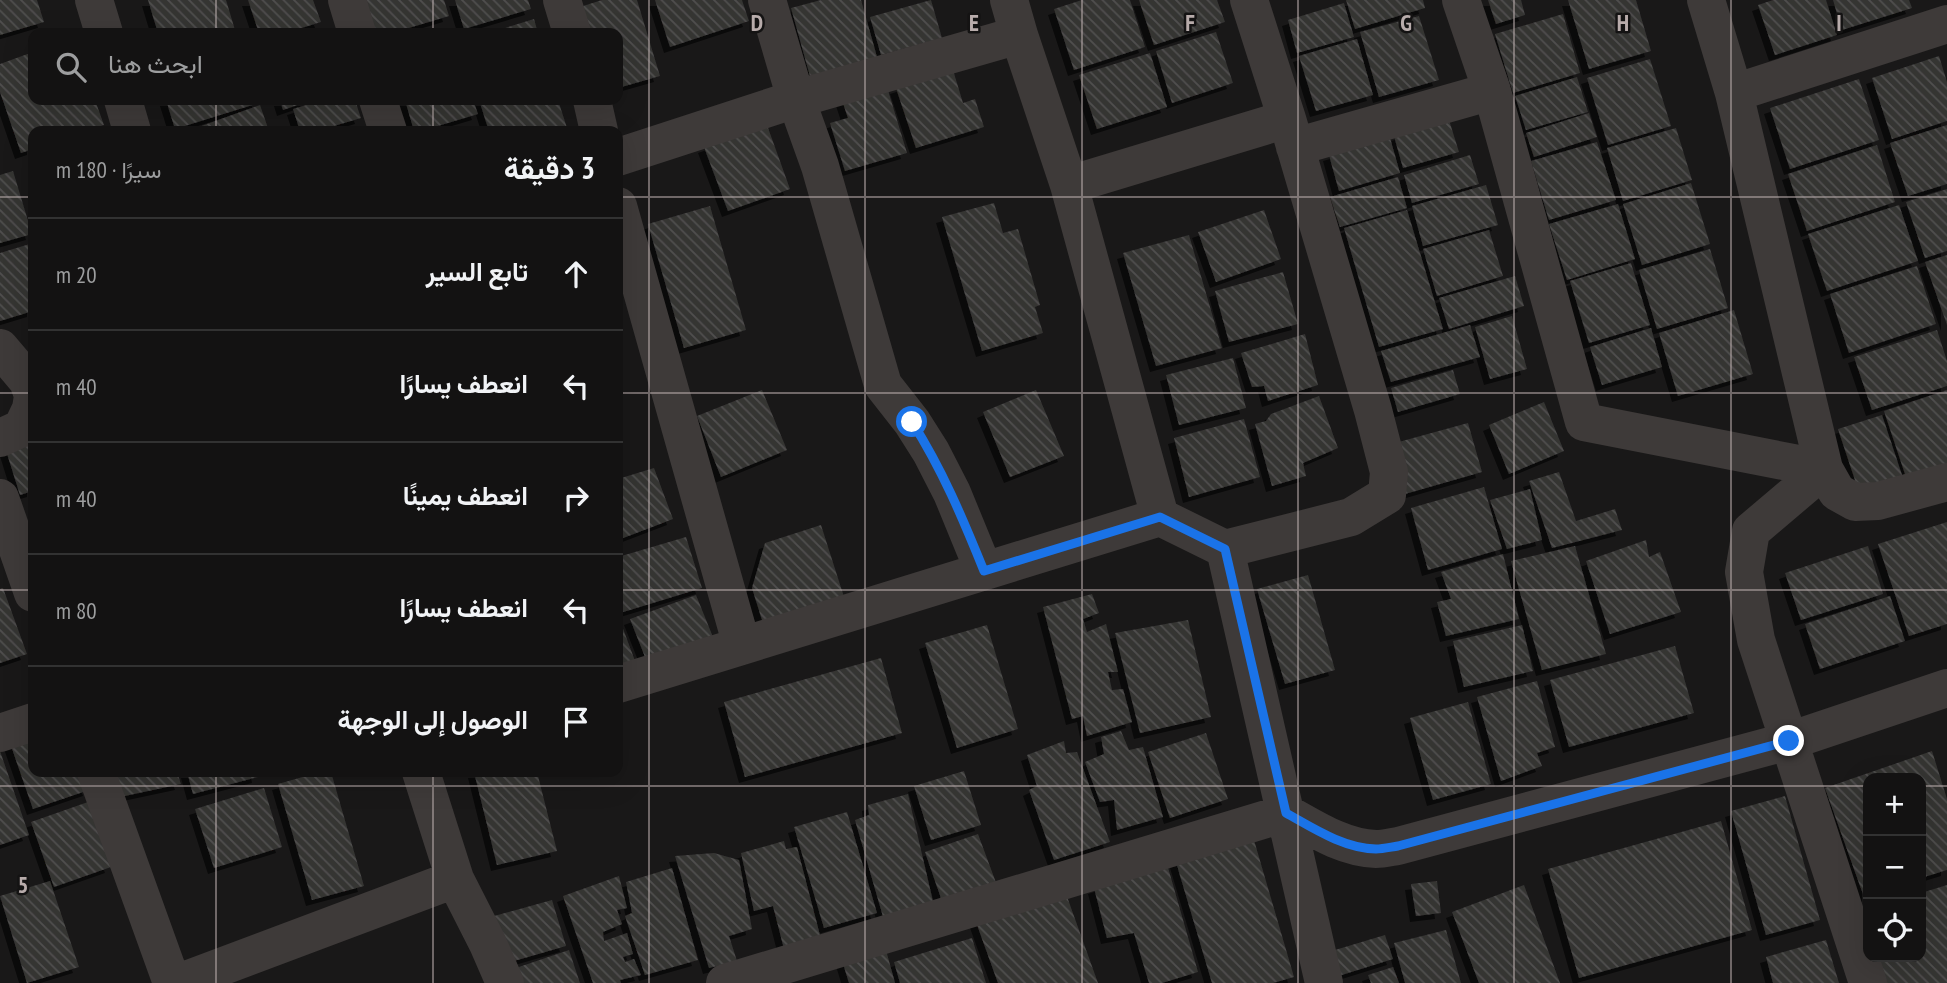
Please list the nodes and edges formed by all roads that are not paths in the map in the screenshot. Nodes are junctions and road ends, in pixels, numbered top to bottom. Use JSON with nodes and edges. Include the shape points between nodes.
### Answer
{"nodes":[{"id":1,"x":94,"y":0,"type":"edge"},
{"id":2,"x":347,"y":0,"type":"edge"},
{"id":3,"x":562,"y":0,"type":"edge"},
{"id":4,"x":767,"y":0,"type":"edge"},
{"id":5,"x":1249,"y":0,"type":"edge"},
{"id":6,"x":1461,"y":0,"type":"edge"},
{"id":7,"x":1706,"y":0,"type":"edge"},
{"id":8,"x":1014,"y":18,"type":"edge"},
{"id":9,"x":1947,"y":24,"type":"edge"},
{"id":10,"x":102,"y":28,"type":"edge"},
{"id":11,"x":355,"y":28,"type":"edge"},
{"id":12,"x":570,"y":28,"type":"edge"},
{"id":13,"x":1492,"y":91,"type":"junction"},
{"id":14,"x":1734,"y":93,"type":"junction"},
{"id":15,"x":796,"y":99,"type":"junction"},
{"id":16,"x":124,"y":105,"type":"edge"},
{"id":17,"x":379,"y":105,"type":"edge"},
{"id":18,"x":593,"y":105,"type":"edge"},
{"id":19,"x":131,"y":126,"type":"edge"},
{"id":20,"x":386,"y":126,"type":"edge"},
{"id":21,"x":598,"y":126,"type":"edge"},
{"id":22,"x":1291,"y":133,"type":"junction"},
{"id":23,"x":623,"y":155,"type":"edge"},
{"id":24,"x":1069,"y":185,"type":"junction"},
{"id":25,"x":623,"y":224,"type":"edge"},
{"id":26,"x":0,"y":348,"type":"edge"},
{"id":27,"x":28,"y":383,"type":"edge"},
{"id":28,"x":28,"y":417,"type":"edge"},
{"id":29,"x":0,"y":438,"type":"edge"},
{"id":30,"x":1824,"y":469,"type":"junction"},
{"id":31,"x":1947,"y":482,"type":"edge"},
{"id":32,"x":0,"y":498,"type":"edge"},
{"id":33,"x":1160,"y":517,"type":"junction"},
{"id":34,"x":1225,"y":549,"type":"junction"},
{"id":35,"x":984,"y":571,"type":"junction"},
{"id":36,"x":28,"y":579,"type":"edge"},
{"id":37,"x":742,"y":646,"type":"junction"},
{"id":38,"x":623,"y":682,"type":"edge"},
{"id":39,"x":1947,"y":688,"type":"edge"},
{"id":40,"x":28,"y":724,"type":"edge"},
{"id":41,"x":0,"y":733,"type":"edge"},
{"id":42,"x":1789,"y":741,"type":"junction"},
{"id":43,"x":98,"y":777,"type":"edge"},
{"id":44,"x":423,"y":777,"type":"edge"},
{"id":45,"x":1286,"y":813,"type":"junction"},
{"id":46,"x":455,"y":879,"type":"junction"},
{"id":47,"x":172,"y":983,"type":"edge"},
{"id":48,"x":178,"y":983,"type":"edge"},
{"id":49,"x":505,"y":983,"type":"edge"},
{"id":50,"x":725,"y":983,"type":"edge"},
{"id":51,"x":1324,"y":983,"type":"edge"},
{"id":52,"x":1868,"y":983,"type":"edge"}],
"edges":[{"from":1,"to":10,"type":"street"},
{"from":2,"to":11,"type":"street"},
{"from":3,"to":12,"type":"street"},
{"from":4,"to":15,"type":"street"},
{"from":5,"to":22,"type":"street"},
{"from":6,"to":13,"type":"street"},
{"from":7,"to":14,"type":"street"},
{"from":8,"to":15,"type":"street"},
{"from":8,"to":24,"type":"street"},
{"from":9,"to":14,"type":"street"},
{"from":13,"to":22,"type":"street"},
{"from":13,"to":30,"type":"street","via":[[1584,422]]},
{"from":14,"to":30,"type":"street"},
{"from":15,"to":23,"type":"street"},
{"from":15,"to":35,"type":"street","via":[[883,385],[931,452]]},
{"from":16,"to":19,"type":"street"},
{"from":17,"to":20,"type":"street"},
{"from":18,"to":21,"type":"street"},
{"from":22,"to":24,"type":"street"},
{"from":22,"to":34,"type":"street","via":[[1389,472],[1387,495],[1351,517]]},
{"from":24,"to":33,"type":"street"},
{"from":25,"to":37,"type":"street"},
{"from":26,"to":27,"type":"street"},
{"from":28,"to":29,"type":"street","via":[[22,428]]},
{"from":30,"to":31,"type":"street","via":[[1837,492],[1855,502]]},
{"from":30,"to":42,"type":"street","via":[[1751,531],[1744,572],[1756,640]]},
{"from":32,"to":36,"type":"street"},
{"from":33,"to":34,"type":"street"},
{"from":33,"to":35,"type":"street"},
{"from":34,"to":45,"type":"street"},
{"from":35,"to":37,"type":"street"},
{"from":37,"to":38,"type":"street"},
{"from":39,"to":42,"type":"street"},
{"from":40,"to":41,"type":"street"},
{"from":42,"to":45,"type":"street","via":[[1398,846],[1352,845]]},
{"from":42,"to":52,"type":"street"},
{"from":43,"to":47,"type":"street"},
{"from":44,"to":46,"type":"street"},
{"from":45,"to":50,"type":"street"},
{"from":45,"to":51,"type":"street"},
{"from":46,"to":48,"type":"street"},
{"from":46,"to":49,"type":"street"}]}
